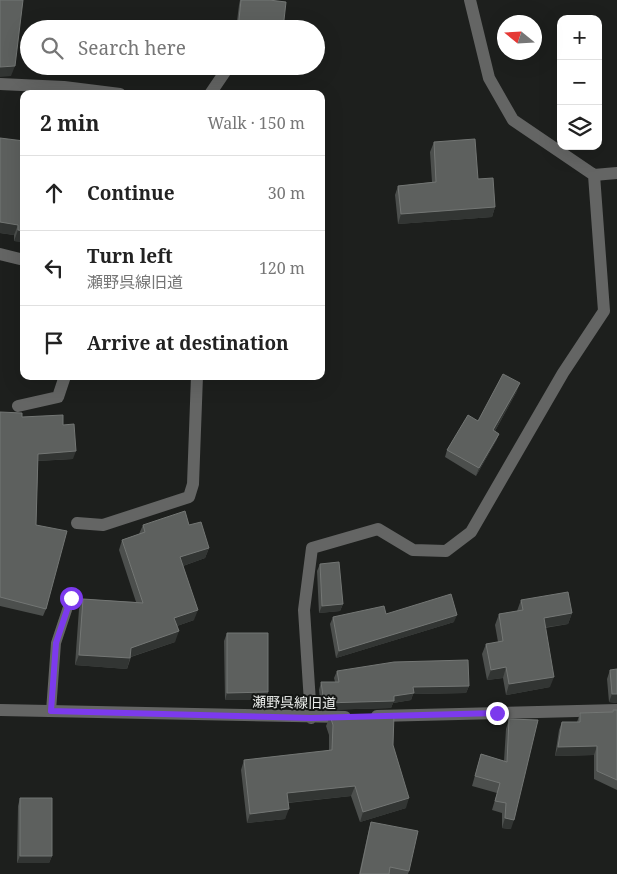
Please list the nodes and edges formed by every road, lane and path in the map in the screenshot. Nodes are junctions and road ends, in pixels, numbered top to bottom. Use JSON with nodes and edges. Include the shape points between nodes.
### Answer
{"nodes":[{"id":1,"x":470,"y":0,"type":"edge"},
{"id":2,"x":223,"y":75,"type":"edge"},
{"id":3,"x":0,"y":84,"type":"edge"},
{"id":4,"x":55,"y":90,"type":"edge"},
{"id":5,"x":213,"y":90,"type":"edge"},
{"id":6,"x":617,"y":173,"type":"edge"},
{"id":7,"x":594,"y":175,"type":"junction"},
{"id":8,"x":0,"y":254,"type":"edge"},
{"id":9,"x":20,"y":259,"type":"edge"},
{"id":10,"x":64,"y":380,"type":"edge"},
{"id":11,"x":197,"y":380,"type":"edge"},
{"id":12,"x":18,"y":406,"type":"dead end"},
{"id":13,"x":77,"y":523,"type":"dead end"},
{"id":14,"x":71,"y":598,"type":"dead end"},
{"id":15,"x":0,"y":710,"type":"edge"},
{"id":16,"x":617,"y":710,"type":"edge"},
{"id":17,"x":51,"y":711,"type":"junction"},
{"id":18,"x":311,"y":718,"type":"junction"}],
"edges":[{"from":1,"to":7,"type":"street","via":[[489,78],[513,120]]},
{"from":2,"to":5,"type":"street"},
{"from":3,"to":4,"type":"street"},
{"from":6,"to":7,"type":"street"},
{"from":7,"to":18,"type":"street","via":[[604,311],[563,373],[471,532],[446,551],[412,550],[378,529],[312,548],[304,610]]},
{"from":8,"to":9,"type":"street"},
{"from":10,"to":12,"type":"street","via":[[58,397]]},
{"from":11,"to":13,"type":"street","via":[[193,484],[189,496],[103,525]]},
{"from":14,"to":17,"type":"lane","via":[[56,643]]},
{"from":15,"to":17,"type":"street","name":"瀬野呉線旧道"},
{"from":16,"to":18,"type":"street","name":"瀬野呉線旧道"},
{"from":17,"to":18,"type":"street","name":"瀬野呉線旧道"}]}
